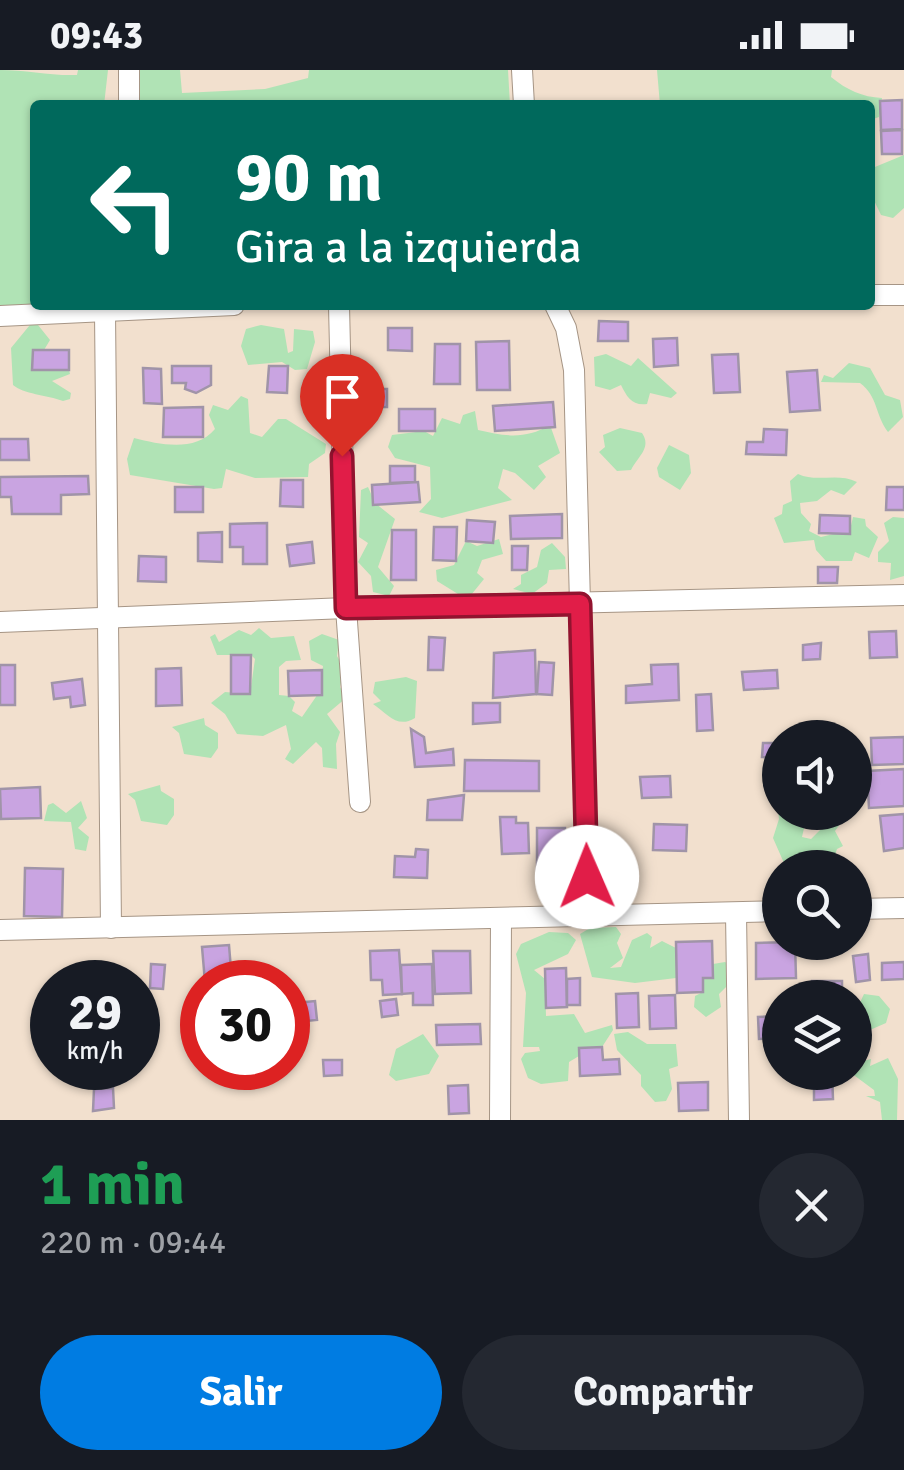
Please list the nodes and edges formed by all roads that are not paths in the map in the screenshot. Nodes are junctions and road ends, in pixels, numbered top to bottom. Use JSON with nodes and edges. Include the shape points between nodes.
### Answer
{"nodes":[{"id":1,"x":129,"y":70,"type":"edge"},
{"id":2,"x":522,"y":70,"type":"edge"},
{"id":3,"x":130,"y":100,"type":"edge"},
{"id":4,"x":524,"y":100,"type":"edge"},
{"id":5,"x":875,"y":295,"type":"edge"},
{"id":6,"x":904,"y":295,"type":"edge"},
{"id":7,"x":101,"y":310,"type":"edge"},
{"id":8,"x":118,"y":310,"type":"edge"},
{"id":9,"x":339,"y":310,"type":"edge"},
{"id":10,"x":557,"y":310,"type":"edge"},
{"id":11,"x":0,"y":316,"type":"edge"},
{"id":12,"x":904,"y":595,"type":"edge"},
{"id":13,"x":580,"y":604,"type":"junction"},
{"id":14,"x":346,"y":608,"type":"junction"},
{"id":15,"x":109,"y":620,"type":"junction"},
{"id":16,"x":0,"y":622,"type":"edge"},
{"id":17,"x":360,"y":802,"type":"dead end"},
{"id":18,"x":904,"y":908,"type":"edge"},
{"id":19,"x":872,"y":909,"type":"edge"},
{"id":20,"x":762,"y":912,"type":"edge"},
{"id":21,"x":736,"y":913,"type":"junction"},
{"id":22,"x":588,"y":916,"type":"junction"},
{"id":23,"x":501,"y":918,"type":"junction"},
{"id":24,"x":111,"y":928,"type":"junction"},
{"id":25,"x":0,"y":930,"type":"edge"},
{"id":26,"x":500,"y":1120,"type":"edge"},
{"id":27,"x":740,"y":1120,"type":"edge"}],
"edges":[{"from":1,"to":3,"type":"street"},
{"from":2,"to":4,"type":"street"},
{"from":5,"to":6,"type":"street"},
{"from":7,"to":11,"type":"street"},
{"from":8,"to":15,"type":"street"},
{"from":9,"to":14,"type":"street"},
{"from":10,"to":13,"type":"street","via":[[574,370]]},
{"from":12,"to":13,"type":"street"},
{"from":13,"to":14,"type":"street"},
{"from":13,"to":22,"type":"street"},
{"from":14,"to":15,"type":"street"},
{"from":14,"to":17,"type":"street"},
{"from":15,"to":16,"type":"street"},
{"from":15,"to":24,"type":"street"},
{"from":18,"to":19,"type":"street"},
{"from":20,"to":21,"type":"street"},
{"from":21,"to":22,"type":"street"},
{"from":21,"to":27,"type":"street"},
{"from":22,"to":23,"type":"street"},
{"from":23,"to":24,"type":"street"},
{"from":23,"to":26,"type":"street"},
{"from":24,"to":25,"type":"street"}]}
